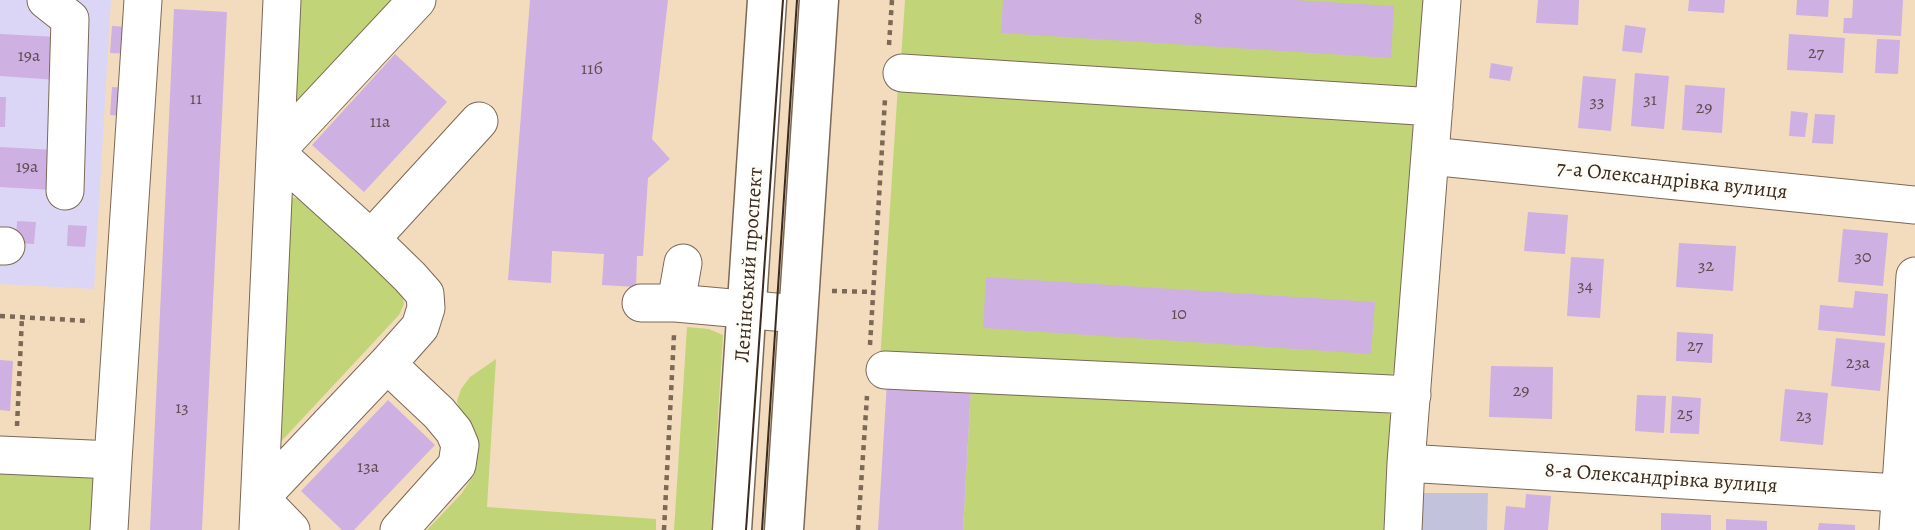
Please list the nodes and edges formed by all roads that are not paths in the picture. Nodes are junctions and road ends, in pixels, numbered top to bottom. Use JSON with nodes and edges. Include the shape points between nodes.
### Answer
{"nodes":[{"id":1,"x":46,"y":0,"type":"edge"},
{"id":2,"x":143,"y":0,"type":"edge"},
{"id":3,"x":282,"y":0,"type":"edge"},
{"id":4,"x":417,"y":0,"type":"edge"},
{"id":5,"x":767,"y":0,"type":"edge"},
{"id":6,"x":819,"y":0,"type":"edge"},
{"id":7,"x":1442,"y":0,"type":"edge"},
{"id":8,"x":892,"y":69,"type":"road end"},
{"id":9,"x":1434,"y":107,"type":"junction"},
{"id":10,"x":479,"y":121,"type":"dead end"},
{"id":11,"x":275,"y":152,"type":"junction"},
{"id":12,"x":1430,"y":156,"type":"junction"},
{"id":13,"x":65,"y":191,"type":"dead end"},
{"id":14,"x":1915,"y":205,"type":"edge"},
{"id":15,"x":371,"y":239,"type":"junction"},
{"id":16,"x":683,"y":263,"type":"dead end"},
{"id":17,"x":1915,"y":276,"type":"edge"},
{"id":18,"x":747,"y":308,"type":"junction"},
{"id":19,"x":797,"y":314,"type":"junction"},
{"id":20,"x":387,"y":364,"type":"junction"},
{"id":21,"x":873,"y":374,"type":"road end"},
{"id":22,"x":1412,"y":395,"type":"junction"},
{"id":23,"x":8,"y":455,"type":"edge"},
{"id":24,"x":113,"y":460,"type":"junction"},
{"id":25,"x":1406,"y":463,"type":"junction"},
{"id":26,"x":1908,"y":494,"type":"edge"},
{"id":27,"x":259,"y":514,"type":"edge"},
{"id":28,"x":109,"y":530,"type":"edge"},
{"id":29,"x":291,"y":530,"type":"edge"},
{"id":30,"x":399,"y":530,"type":"edge"},
{"id":31,"x":732,"y":530,"type":"edge"},
{"id":32,"x":784,"y":530,"type":"edge"},
{"id":33,"x":1403,"y":530,"type":"edge"},
{"id":34,"x":1898,"y":530,"type":"edge"}],
"edges":[{"from":1,"to":13,"type":"street","via":[[70,19]]},
{"from":2,"to":24,"type":"street"},
{"from":3,"to":11,"type":"street"},
{"from":4,"to":11,"type":"street"},
{"from":5,"to":18,"type":"main road","name":"Ленінський проспект"},
{"from":6,"to":19,"type":"main road"},
{"from":7,"to":9,"type":"street"},
{"from":8,"to":9,"type":"street"},
{"from":9,"to":12,"type":"street"},
{"from":10,"to":15,"type":"street"},
{"from":11,"to":15,"type":"street"},
{"from":11,"to":27,"type":"street"},
{"from":12,"to":14,"type":"street","name":"7-а Олександрівка вулиця"},
{"from":12,"to":22,"type":"street"},
{"from":15,"to":20,"type":"street","via":[[425,294],[420,327]]},
{"from":16,"to":18,"type":"street","via":[[659,303]]},
{"from":17,"to":26,"type":"street"},
{"from":18,"to":19,"type":"street"},
{"from":18,"to":31,"type":"main road","name":"Ленінський проспект"},
{"from":19,"to":32,"type":"main road"},
{"from":20,"to":27,"type":"street"},
{"from":20,"to":30,"type":"street","via":[[439,413],[460,445],[457,465]]},
{"from":21,"to":22,"type":"street"},
{"from":22,"to":25,"type":"street"},
{"from":23,"to":24,"type":"street"},
{"from":24,"to":28,"type":"street"},
{"from":25,"to":26,"type":"street","name":"8-а Олександрівка вулиця"},
{"from":25,"to":33,"type":"street"},
{"from":26,"to":34,"type":"street"},
{"from":27,"to":29,"type":"street"}]}
